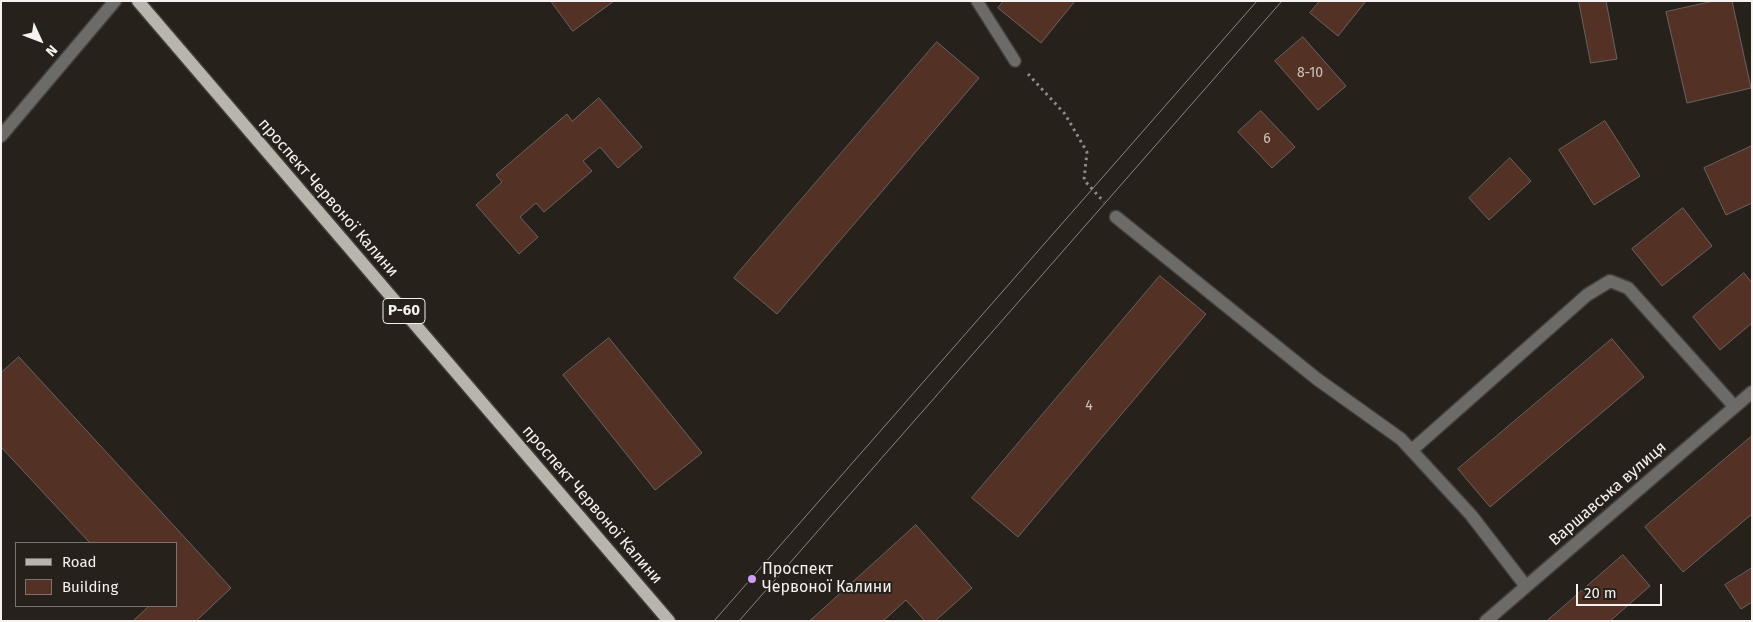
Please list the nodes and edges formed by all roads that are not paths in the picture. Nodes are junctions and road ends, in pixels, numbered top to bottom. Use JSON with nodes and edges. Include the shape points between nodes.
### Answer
{"nodes":[{"id":1,"x":115,"y":1,"type":"edge"},
{"id":2,"x":138,"y":1,"type":"edge"},
{"id":3,"x":977,"y":1,"type":"edge"},
{"id":4,"x":1015,"y":61,"type":"road end"},
{"id":5,"x":1,"y":136,"type":"edge"},
{"id":6,"x":1116,"y":216,"type":"road end"},
{"id":7,"x":1752,"y":392,"type":"edge"},
{"id":8,"x":1734,"y":406,"type":"junction"},
{"id":9,"x":1412,"y":450,"type":"junction"},
{"id":10,"x":1525,"y":585,"type":"junction"},
{"id":11,"x":669,"y":621,"type":"edge"},
{"id":12,"x":1486,"y":621,"type":"edge"}],
"edges":[{"from":1,"to":5,"type":"street"},
{"from":2,"to":11,"type":"main road","name":"проспект Червоної Калини","number":"Р-60"},
{"from":3,"to":4,"type":"lane"},
{"from":6,"to":9,"type":"street","via":[[1317,379]]},
{"from":7,"to":8,"type":"street","name":"Варшавська вулиця"},
{"from":8,"to":9,"type":"street","via":[[1628,288],[1610,281],[1587,295]]},
{"from":8,"to":10,"type":"street","name":"Варшавська вулиця"},
{"from":9,"to":10,"type":"street","via":[[1471,515]]},
{"from":10,"to":12,"type":"street","name":"Варшавська вулиця"}]}
